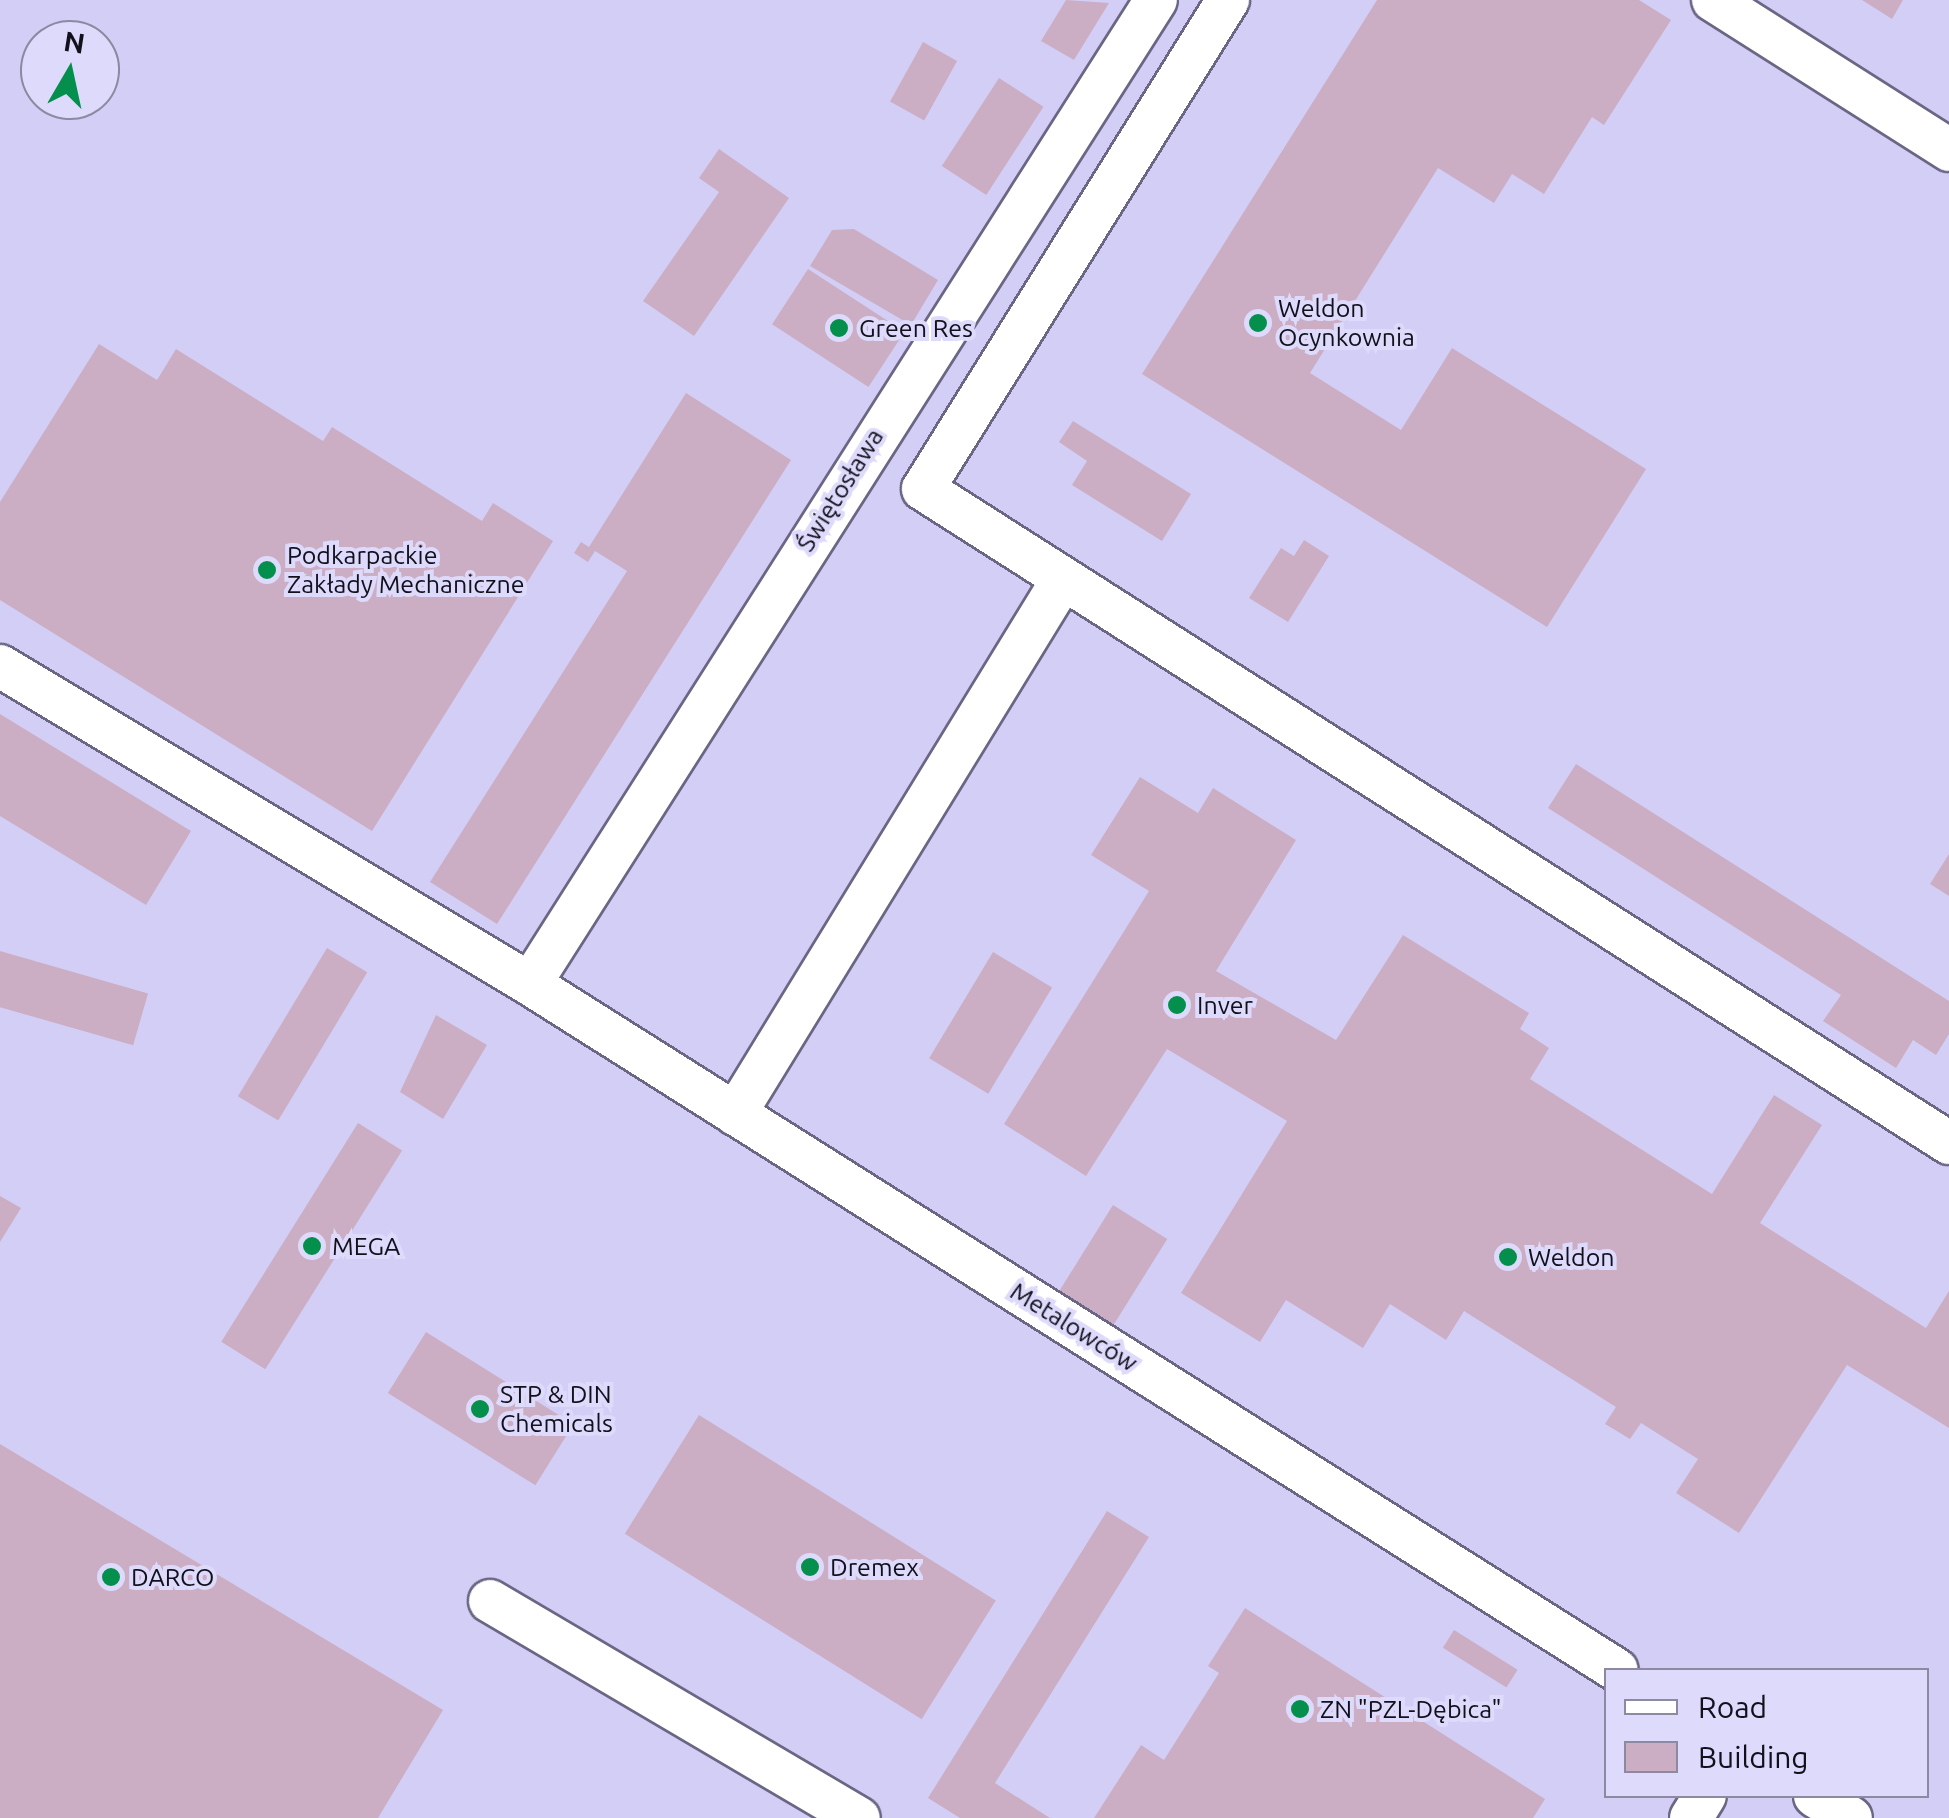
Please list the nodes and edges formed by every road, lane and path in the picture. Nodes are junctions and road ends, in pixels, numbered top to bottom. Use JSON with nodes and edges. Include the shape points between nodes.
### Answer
{"nodes":[{"id":1,"x":1156,"y":0,"type":"edge"},
{"id":2,"x":1228,"y":0,"type":"edge"},
{"id":3,"x":1713,"y":0,"type":"edge"},
{"id":4,"x":1949,"y":150,"type":"edge"},
{"id":5,"x":1063,"y":579,"type":"junction"},
{"id":6,"x":0,"y":666,"type":"edge"},
{"id":7,"x":530,"y":984,"type":"junction"},
{"id":8,"x":735,"y":1114,"type":"junction"},
{"id":9,"x":1949,"y":1143,"type":"edge"},
{"id":10,"x":490,"y":1601,"type":"dead end"},
{"id":11,"x":1614,"y":1668,"type":"edge"},
{"id":12,"x":1818,"y":1798,"type":"edge"},
{"id":13,"x":859,"y":1818,"type":"edge"},
{"id":14,"x":1851,"y":1818,"type":"edge"}],
"edges":[{"from":1,"to":7,"type":"street","name":"Świętosława"},
{"from":2,"to":5,"type":"street","via":[[924,489]]},
{"from":3,"to":4,"type":"street"},
{"from":5,"to":8,"type":"street"},
{"from":5,"to":9,"type":"street"},
{"from":6,"to":7,"type":"street","name":"Metalowców"},
{"from":7,"to":8,"type":"street","name":"Metalowców"},
{"from":8,"to":11,"type":"street","name":"Metalowców"},
{"from":10,"to":13,"type":"street"},
{"from":12,"to":14,"type":"street"}]}
